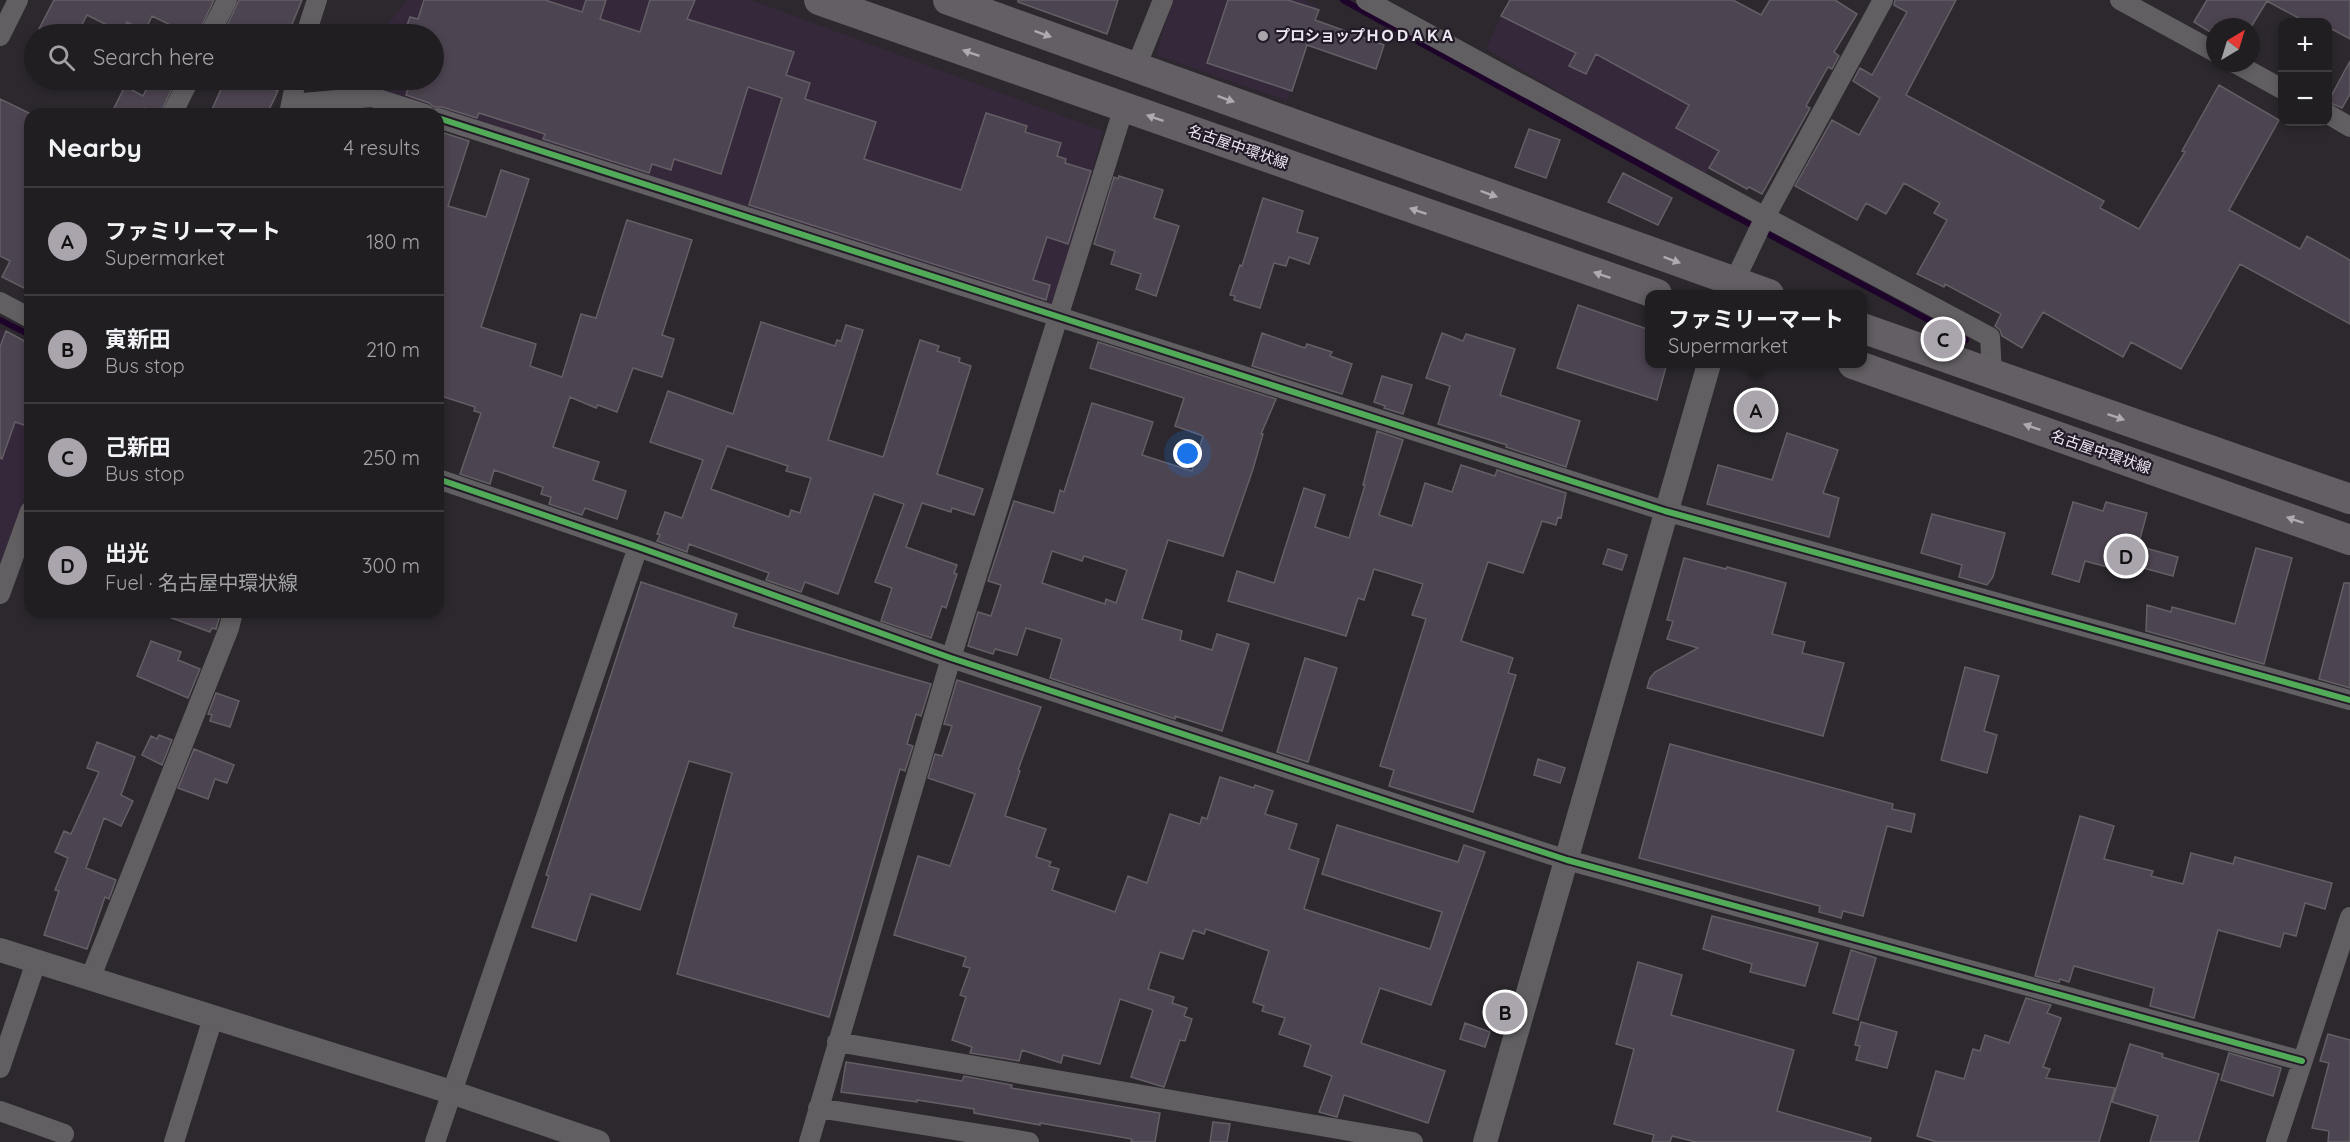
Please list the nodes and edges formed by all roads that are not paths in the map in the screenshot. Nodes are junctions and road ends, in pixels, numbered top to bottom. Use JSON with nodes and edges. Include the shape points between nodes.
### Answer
{"nodes":[{"id":1,"x":18,"y":0,"type":"edge"},
{"id":2,"x":227,"y":0,"type":"edge"},
{"id":3,"x":317,"y":0,"type":"edge"},
{"id":4,"x":819,"y":0,"type":"edge"},
{"id":5,"x":948,"y":0,"type":"edge"},
{"id":6,"x":1163,"y":0,"type":"edge"},
{"id":7,"x":1366,"y":0,"type":"edge"},
{"id":8,"x":1882,"y":0,"type":"edge"},
{"id":9,"x":2120,"y":0,"type":"edge"},
{"id":10,"x":215,"y":24,"type":"edge"},
{"id":11,"x":309,"y":24,"type":"edge"},
{"id":12,"x":0,"y":36,"type":"edge"},
{"id":13,"x":2206,"y":47,"type":"edge"},
{"id":14,"x":1136,"y":67,"type":"junction"},
{"id":15,"x":2252,"y":72,"type":"edge"},
{"id":16,"x":2278,"y":86,"type":"edge"},
{"id":17,"x":184,"y":90,"type":"edge"},
{"id":18,"x":294,"y":90,"type":"edge"},
{"id":19,"x":1124,"y":107,"type":"junction"},
{"id":20,"x":175,"y":108,"type":"edge"},
{"id":21,"x":290,"y":108,"type":"edge"},
{"id":22,"x":297,"y":108,"type":"edge"},
{"id":23,"x":406,"y":108,"type":"edge"},
{"id":24,"x":2332,"y":116,"type":"edge"},
{"id":25,"x":444,"y":120,"type":"edge"},
{"id":26,"x":2350,"y":127,"type":"edge"},
{"id":27,"x":1764,"y":218,"type":"junction"},
{"id":28,"x":1732,"y":288,"type":"edge"},
{"id":29,"x":1646,"y":290,"type":"edge"},
{"id":30,"x":0,"y":302,"type":"edge"},
{"id":31,"x":24,"y":315,"type":"edge"},
{"id":32,"x":1060,"y":316,"type":"junction"},
{"id":33,"x":1867,"y":329,"type":"edge"},
{"id":34,"x":1708,"y":368,"type":"edge"},
{"id":35,"x":1866,"y":368,"type":"edge"},
{"id":36,"x":1992,"y":373,"type":"junction"},
{"id":37,"x":444,"y":481,"type":"edge"},
{"id":38,"x":2350,"y":499,"type":"edge"},
{"id":39,"x":1665,"y":511,"type":"junction"},
{"id":40,"x":24,"y":528,"type":"edge"},
{"id":41,"x":2350,"y":540,"type":"edge"},
{"id":42,"x":638,"y":547,"type":"junction"},
{"id":43,"x":0,"y":594,"type":"edge"},
{"id":44,"x":232,"y":618,"type":"edge"},
{"id":45,"x":951,"y":658,"type":"junction"},
{"id":46,"x":2350,"y":700,"type":"edge"},
{"id":47,"x":1567,"y":860,"type":"junction"},
{"id":48,"x":2350,"y":917,"type":"edge"},
{"id":49,"x":0,"y":950,"type":"edge"},
{"id":50,"x":36,"y":962,"type":"junction"},
{"id":51,"x":90,"y":979,"type":"junction"},
{"id":52,"x":213,"y":1018,"type":"junction"},
{"id":53,"x":837,"y":1042,"type":"junction"},
{"id":54,"x":2302,"y":1060,"type":"junction"},
{"id":55,"x":0,"y":1068,"type":"edge"},
{"id":56,"x":451,"y":1092,"type":"junction"},
{"id":57,"x":819,"y":1108,"type":"junction"},
{"id":58,"x":0,"y":1111,"type":"edge"},
{"id":59,"x":64,"y":1134,"type":"dead end"},
{"id":60,"x":174,"y":1142,"type":"edge"},
{"id":61,"x":435,"y":1142,"type":"edge"},
{"id":62,"x":598,"y":1142,"type":"edge"},
{"id":63,"x":809,"y":1142,"type":"edge"},
{"id":64,"x":1029,"y":1142,"type":"edge"},
{"id":65,"x":1413,"y":1142,"type":"edge"},
{"id":66,"x":1485,"y":1142,"type":"edge"},
{"id":67,"x":2276,"y":1142,"type":"edge"}],
"edges":[{"from":1,"to":12,"type":"street"},
{"from":2,"to":10,"type":"street"},
{"from":3,"to":11,"type":"street"},
{"from":19,"to":4,"type":"main road","name":"名古屋中環状線","one_way":true},
{"from":5,"to":14,"type":"main road","one_way":true},
{"from":6,"to":14,"type":"street"},
{"from":7,"to":27,"type":"street"},
{"from":8,"to":27,"type":"street"},
{"from":9,"to":13,"type":"street"},
{"from":14,"to":28,"type":"main road","one_way":true},
{"from":15,"to":16,"type":"street"},
{"from":17,"to":20,"type":"street"},
{"from":18,"to":21,"type":"street"},
{"from":29,"to":19,"type":"main road","name":"名古屋中環状線","one_way":true},
{"from":19,"to":32,"type":"street"},
{"from":22,"to":23,"type":"street","via":[[372,97]]},
{"from":24,"to":26,"type":"street"},
{"from":25,"to":32,"type":"street"},
{"from":27,"to":28,"type":"street"},
{"from":27,"to":36,"type":"street","via":[[1990,337]]},
{"from":30,"to":31,"type":"street"},
{"from":32,"to":39,"type":"street"},
{"from":32,"to":45,"type":"street"},
{"from":33,"to":36,"type":"main road"},
{"from":34,"to":39,"type":"street"},
{"from":41,"to":35,"type":"main road","name":"名古屋中環状線","one_way":true},
{"from":36,"to":38,"type":"main road","one_way":true},
{"from":37,"to":42,"type":"street"},
{"from":39,"to":46,"type":"street"},
{"from":39,"to":47,"type":"street"},
{"from":40,"to":43,"type":"street"},
{"from":42,"to":45,"type":"street"},
{"from":42,"to":56,"type":"street"},
{"from":44,"to":51,"type":"street"},
{"from":45,"to":47,"type":"street"},
{"from":45,"to":53,"type":"street"},
{"from":47,"to":54,"type":"street"},
{"from":47,"to":66,"type":"street"},
{"from":48,"to":54,"type":"street"},
{"from":49,"to":50,"type":"street"},
{"from":50,"to":51,"type":"street"},
{"from":50,"to":55,"type":"street"},
{"from":51,"to":52,"type":"street"},
{"from":52,"to":56,"type":"street"},
{"from":52,"to":60,"type":"street"},
{"from":53,"to":57,"type":"street"},
{"from":53,"to":65,"type":"street"},
{"from":54,"to":67,"type":"street"},
{"from":56,"to":61,"type":"street"},
{"from":56,"to":62,"type":"street"},
{"from":57,"to":63,"type":"street"},
{"from":57,"to":64,"type":"street"},
{"from":58,"to":59,"type":"street"}]}
